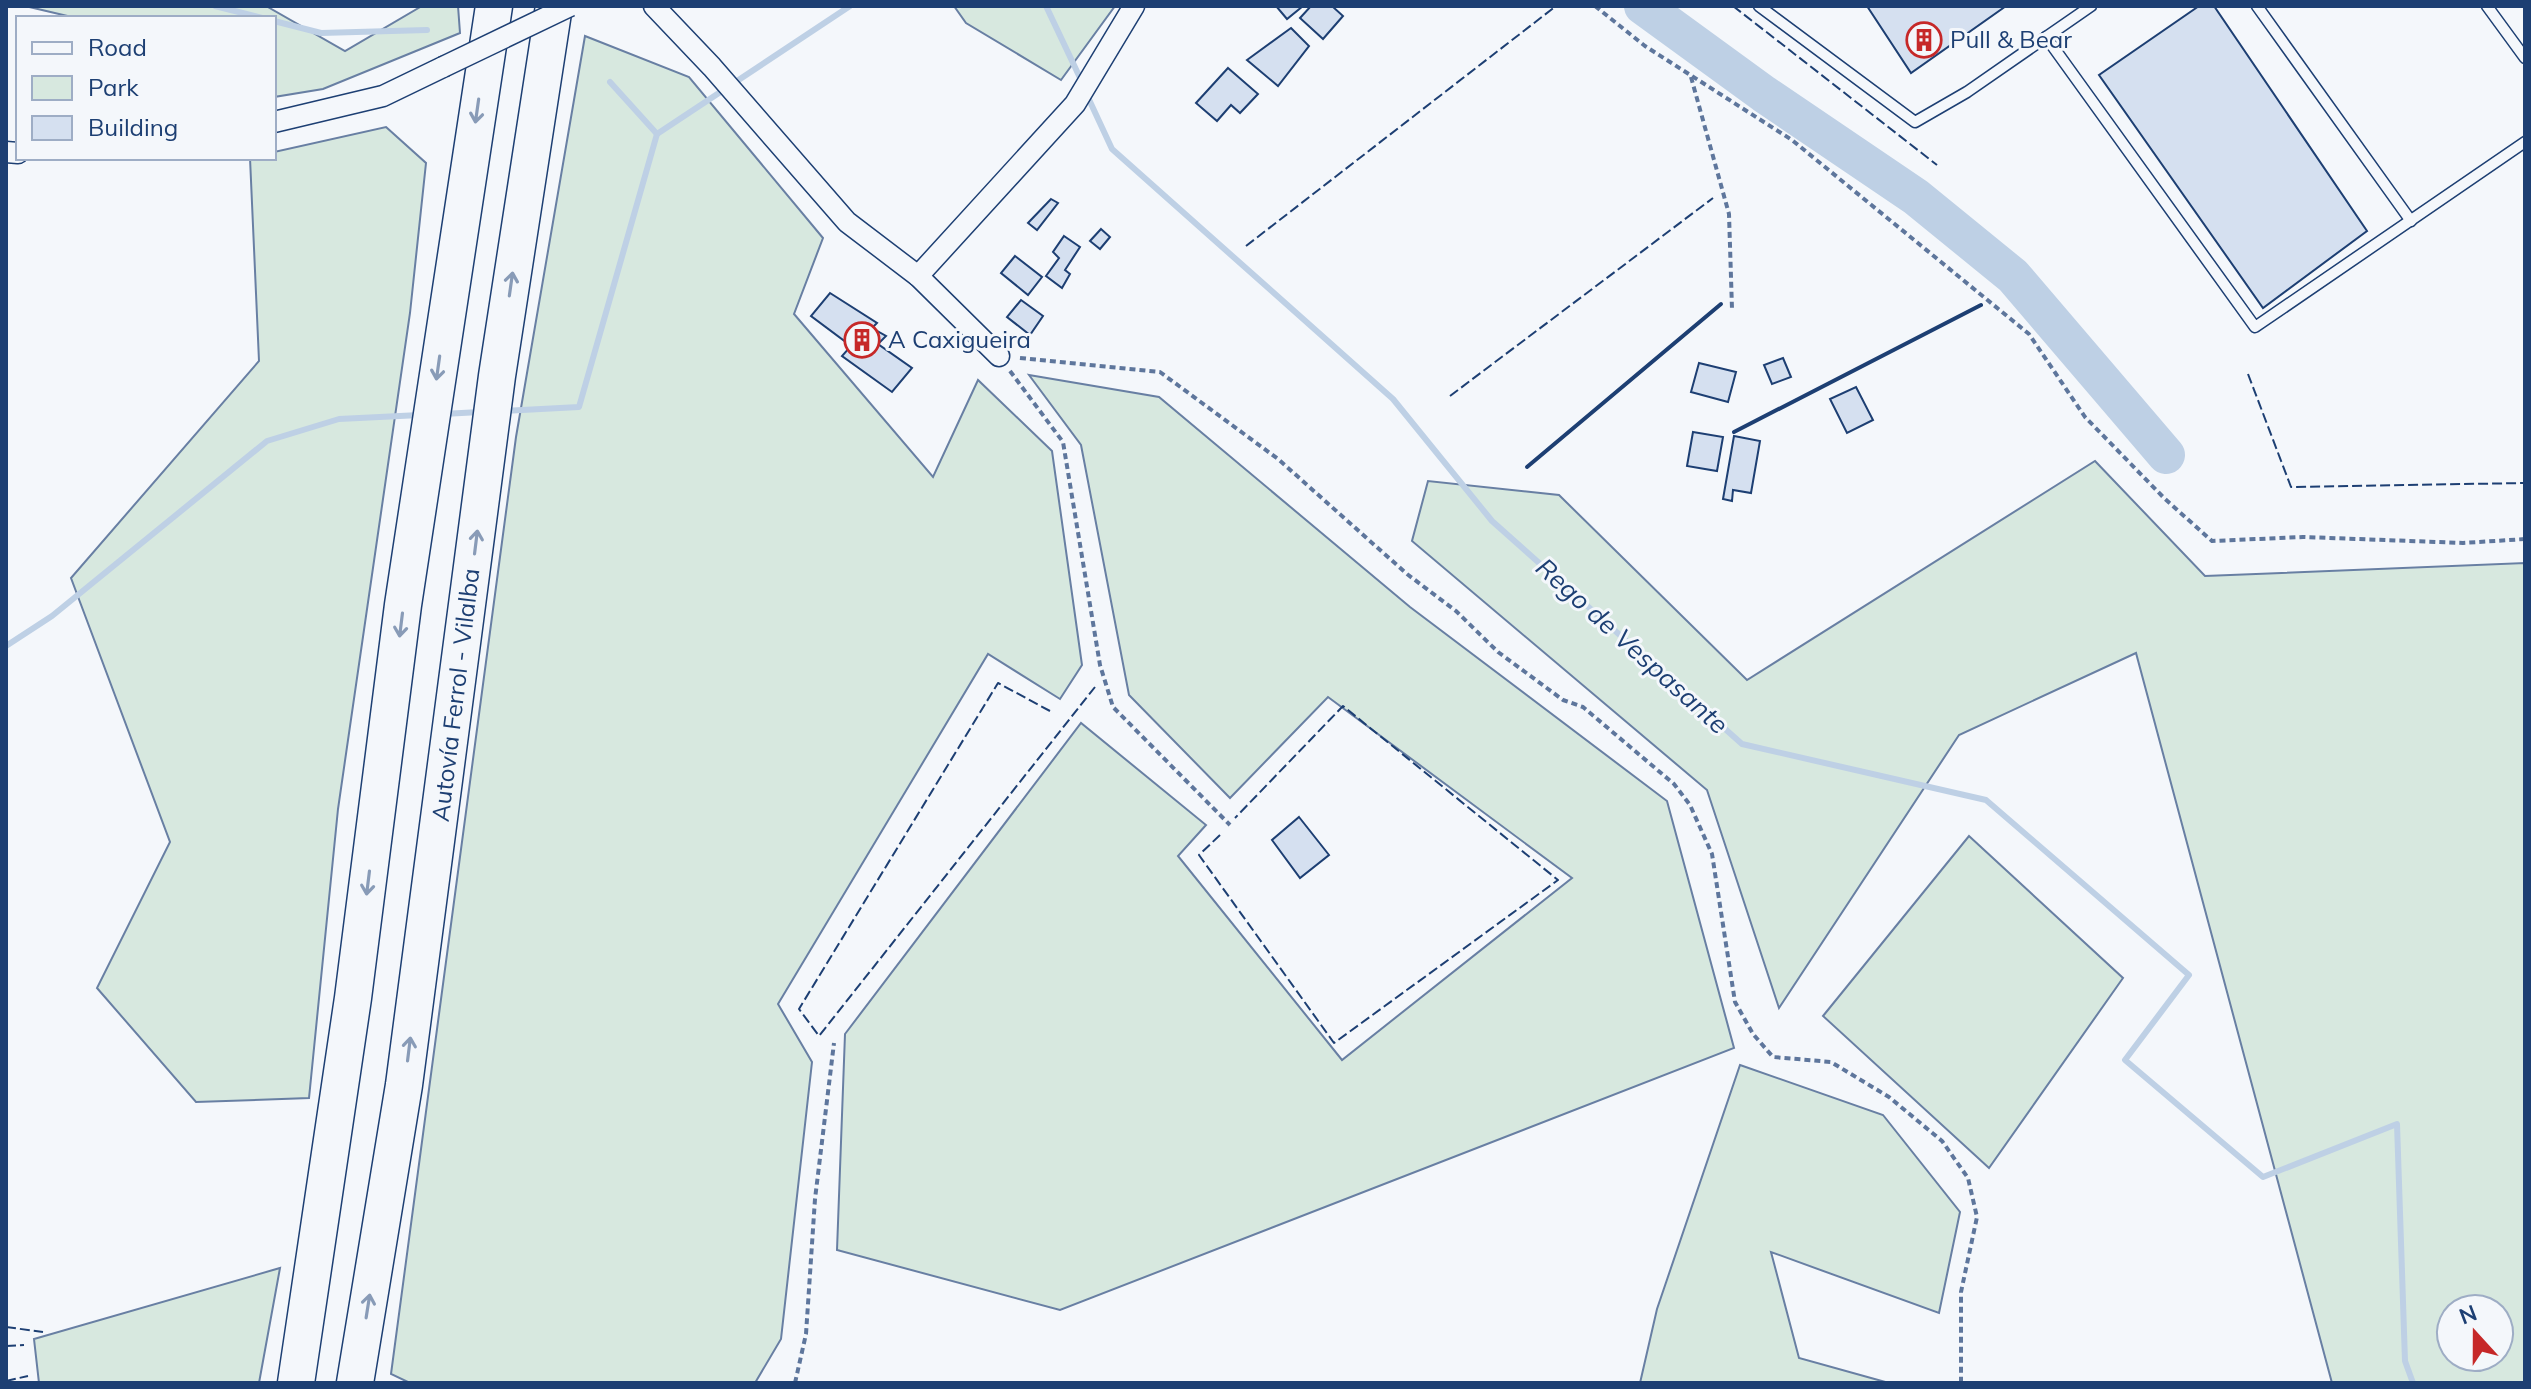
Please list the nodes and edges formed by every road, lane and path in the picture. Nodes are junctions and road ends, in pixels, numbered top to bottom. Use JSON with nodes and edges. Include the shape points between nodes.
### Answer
{"nodes":[{"id":1,"x":494,"y":6,"type":"edge"},
{"id":2,"x":554,"y":6,"type":"edge"},
{"id":3,"x":570,"y":6,"type":"edge"},
{"id":4,"x":654,"y":6,"type":"edge"},
{"id":5,"x":1134,"y":6,"type":"edge"},
{"id":6,"x":1595,"y":6,"type":"edge"},
{"id":7,"x":1759,"y":6,"type":"edge"},
{"id":8,"x":2091,"y":6,"type":"edge"},
{"id":9,"x":2257,"y":6,"type":"edge"},
{"id":10,"x":2487,"y":6,"type":"edge"},
{"id":11,"x":2046,"y":37,"type":"junction"},
{"id":12,"x":2525,"y":58,"type":"edge"},
{"id":13,"x":1690,"y":75,"type":"junction"},
{"id":14,"x":276,"y":122,"type":"edge"},
{"id":15,"x":2525,"y":142,"type":"edge"},
{"id":16,"x":2411,"y":221,"type":"junction"},
{"id":17,"x":918,"y":276,"type":"junction"},
{"id":18,"x":1732,"y":309,"type":"dead end"},
{"id":19,"x":999,"y":356,"type":"junction"},
{"id":20,"x":2525,"y":539,"type":"edge"},
{"id":21,"x":1230,"y":825,"type":"dead end"},
{"id":22,"x":834,"y":1043,"type":"dead end"},
{"id":23,"x":296,"y":1383,"type":"edge"},
{"id":24,"x":355,"y":1383,"type":"edge"},
{"id":25,"x":795,"y":1383,"type":"edge"},
{"id":26,"x":1961,"y":1383,"type":"edge"}],
"edges":[{"from":1,"to":23,"type":"highway","one_way":true,"via":[[405,589],[353,998]]},
{"from":24,"to":2,"type":"highway","name":"Autovía Ferrol - Vilalba","one_way":true,"via":[[404,1085],[497,376]]},
{"from":3,"to":14,"type":"street","bridge":true,"via":[[383,96]]},
{"from":4,"to":17,"type":"street","via":[[847,222]]},
{"from":5,"to":17,"type":"street","via":[[1075,104]]},
{"from":6,"to":13,"type":"path"},
{"from":7,"to":11,"type":"lane","via":[[1915,122]]},
{"from":8,"to":11,"type":"lane"},
{"from":9,"to":16,"type":"lane"},
{"from":10,"to":12,"type":"lane"},
{"from":11,"to":16,"type":"lane","via":[[2255,327]]},
{"from":13,"to":18,"type":"path","via":[[1729,214]]},
{"from":13,"to":20,"type":"path","via":[[1792,140],[2029,334],[2085,417],[2212,541]]},
{"from":15,"to":16,"type":"lane"},
{"from":17,"to":19,"type":"street"},
{"from":19,"to":21,"type":"path","via":[[1063,442],[1100,665],[1113,707]]},
{"from":19,"to":26,"type":"path","via":[[1160,372],[1278,459],[1498,652],[1563,700],[1583,707],[1674,784],[1690,805],[1712,854],[1735,1002],[1753,1034],[1773,1057],[1831,1062],[1889,1097],[1942,1141],[1968,1178],[1977,1217],[1961,1292]]},
{"from":22,"to":25,"type":"path","via":[[806,1334]]}]}
